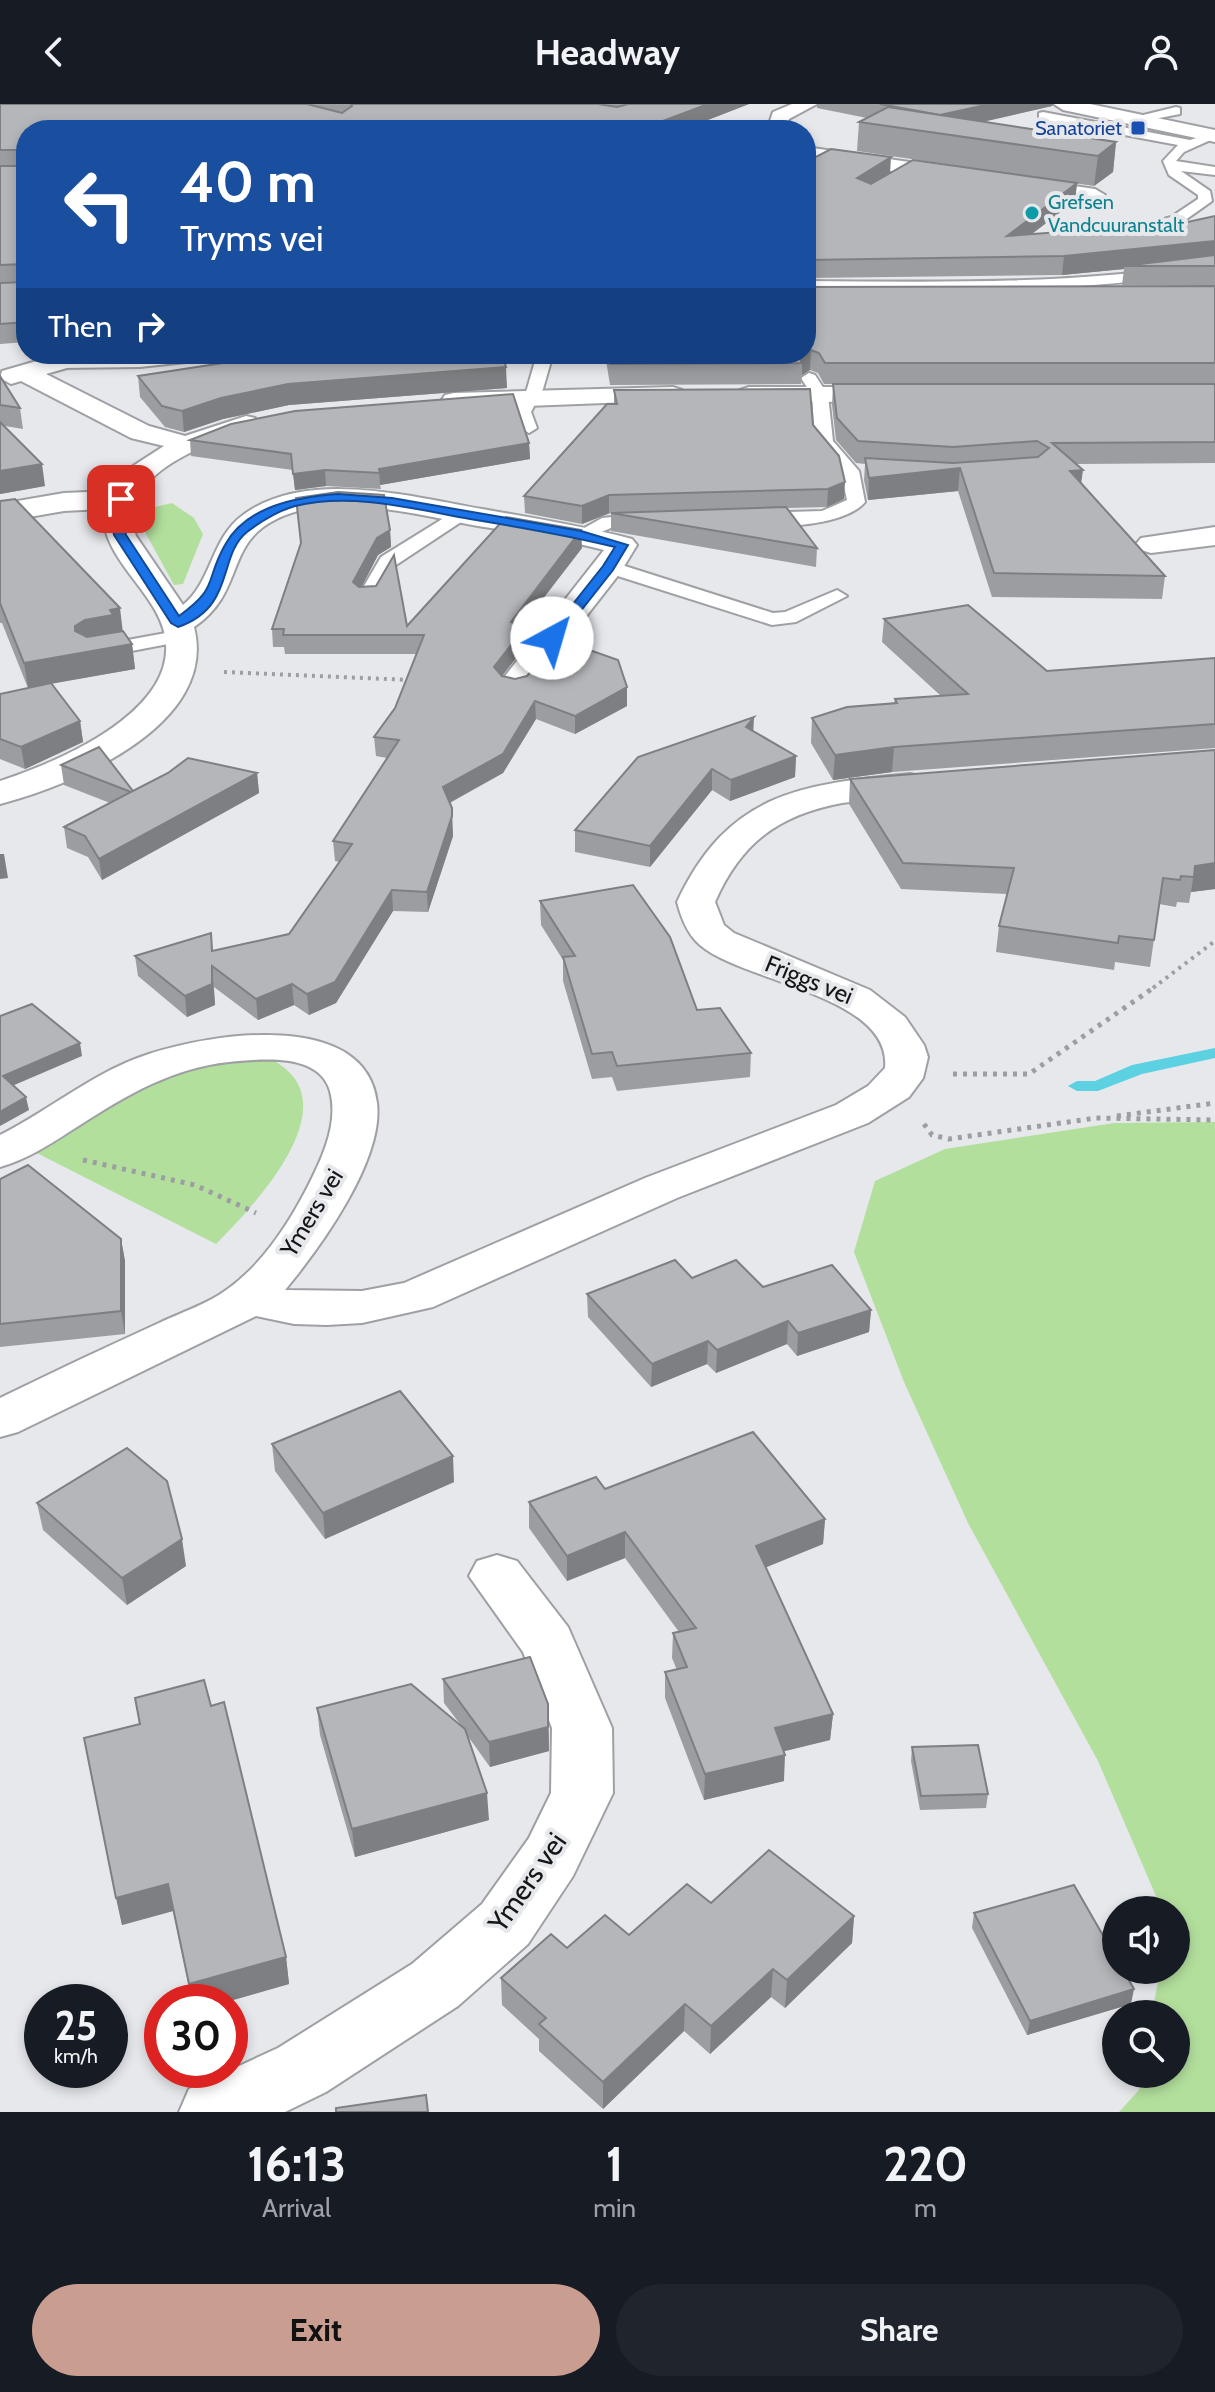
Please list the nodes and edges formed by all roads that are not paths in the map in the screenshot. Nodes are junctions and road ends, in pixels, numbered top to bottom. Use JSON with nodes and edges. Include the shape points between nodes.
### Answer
{"nodes":[{"id":1,"x":808,"y":104,"type":"edge"},
{"id":2,"x":1063,"y":104,"type":"edge"},
{"id":3,"x":1176,"y":111,"type":"dead end"},
{"id":4,"x":1043,"y":116,"type":"dead end"},
{"id":5,"x":779,"y":120,"type":"edge"},
{"id":6,"x":1129,"y":120,"type":"junction"},
{"id":7,"x":1213,"y":135,"type":"edge"},
{"id":8,"x":1190,"y":144,"type":"junction"},
{"id":9,"x":816,"y":154,"type":"edge"},
{"id":10,"x":1171,"y":166,"type":"junction"},
{"id":11,"x":914,"y":169,"type":"junction"},
{"id":12,"x":1215,"y":171,"type":"edge"},
{"id":13,"x":890,"y":182,"type":"edge"},
{"id":14,"x":1095,"y":195,"type":"edge"},
{"id":15,"x":1131,"y":233,"type":"edge"},
{"id":16,"x":1215,"y":266,"type":"edge"},
{"id":17,"x":816,"y":285,"type":"edge"},
{"id":18,"x":1176,"y":295,"type":"edge"},
{"id":19,"x":816,"y":297,"type":"edge"},
{"id":20,"x":55,"y":364,"type":"edge"},
{"id":21,"x":542,"y":364,"type":"edge"},
{"id":22,"x":13,"y":376,"type":"edge"},
{"id":23,"x":814,"y":386,"type":"junction"},
{"id":24,"x":912,"y":395,"type":"edge"},
{"id":25,"x":530,"y":397,"type":"junction"},
{"id":26,"x":425,"y":403,"type":"edge"},
{"id":27,"x":276,"y":419,"type":"edge"},
{"id":28,"x":529,"y":428,"type":"dead end"},
{"id":29,"x":186,"y":444,"type":"junction"},
{"id":30,"x":121,"y":499,"type":"junction"},
{"id":31,"x":0,"y":513,"type":"edge"},
{"id":32,"x":460,"y":514,"type":"junction"},
{"id":33,"x":670,"y":518,"type":"edge"},
{"id":34,"x":743,"y":520,"type":"edge"},
{"id":35,"x":581,"y":535,"type":"junction"},
{"id":36,"x":1215,"y":536,"type":"edge"},
{"id":37,"x":1151,"y":544,"type":"dead end"},
{"id":38,"x":609,"y":567,"type":"junction"},
{"id":39,"x":837,"y":596,"type":"dead end"},
{"id":40,"x":367,"y":598,"type":"edge"},
{"id":41,"x":180,"y":630,"type":"junction"},
{"id":42,"x":90,"y":653,"type":"edge"},
{"id":43,"x":515,"y":685,"type":"edge"},
{"id":44,"x":947,"y":782,"type":"edge"},
{"id":45,"x":0,"y":793,"type":"edge"},
{"id":46,"x":12,"y":1148,"type":"edge"},
{"id":47,"x":248,"y":1299,"type":"junction"},
{"id":48,"x":0,"y":1419,"type":"edge"},
{"id":49,"x":497,"y":1576,"type":"dead end"},
{"id":50,"x":214,"y":2112,"type":"edge"}],
"edges":[{"from":1,"to":5,"type":"street"},
{"from":2,"to":6,"type":"street"},
{"from":3,"to":6,"type":"lane"},
{"from":4,"to":8,"type":"lane"},
{"from":6,"to":7,"type":"street"},
{"from":7,"to":8,"type":"lane"},
{"from":8,"to":10,"type":"lane","via":[[1172,155]]},
{"from":9,"to":11,"type":"street"},
{"from":10,"to":12,"type":"lane"},
{"from":10,"to":15,"type":"lane","via":[[1205,194],[1205,201],[1176,220]]},
{"from":11,"to":13,"type":"lane"},
{"from":11,"to":14,"type":"street"},
{"from":16,"to":17,"type":"lane","via":[[1019,286]]},
{"from":18,"to":19,"type":"street"},
{"from":20,"to":22,"type":"street"},
{"from":21,"to":25,"type":"lane"},
{"from":22,"to":29,"type":"street","via":[[140,432]]},
{"from":23,"to":24,"type":"street"},
{"from":23,"to":25,"type":"street","via":[[708,395]]},
{"from":23,"to":34,"type":"lane","via":[[824,442],[856,472],[856,502],[830,515]]},
{"from":25,"to":26,"type":"street"},
{"from":25,"to":28,"type":"lane","via":[[523,412]]},
{"from":27,"to":29,"type":"street"},
{"from":29,"to":30,"type":"street","via":[[149,469]]},
{"from":30,"to":31,"type":"street"},
{"from":30,"to":41,"type":"street","via":[[116,512],[120,535]]},
{"from":32,"to":35,"type":"street"},
{"from":32,"to":40,"type":"lane","via":[[388,561]]},
{"from":32,"to":41,"type":"street","via":[[338,497],[270,512],[239,532],[208,601]]},
{"from":33,"to":35,"type":"lane","via":[[609,522]]},
{"from":35,"to":38,"type":"street","via":[[622,545]]},
{"from":36,"to":37,"type":"street"},
{"from":38,"to":39,"type":"lane","via":[[772,619],[789,618]]},
{"from":38,"to":43,"type":"street"},
{"from":41,"to":42,"type":"lane"},
{"from":41,"to":45,"type":"street","via":[[180,670],[153,709],[83,762]]},
{"from":44,"to":47,"type":"street","name":"Friggs vei","via":[[841,792],[761,819],[716,858],[696,902],[712,935],[732,948],[855,997],[878,1012],[908,1054],[904,1075],[881,1098],[416,1296],[327,1309]]},
{"from":46,"to":47,"type":"street","name":"Ymers vei","via":[[95,1096],[163,1063],[265,1046],[304,1051],[330,1063],[348,1080],[355,1107],[352,1136],[304,1235]]},
{"from":47,"to":48,"type":"street","name":"Ymers vei"},
{"from":49,"to":50,"type":"street","name":"Ymers vei","via":[[548,1643],[582,1728],[582,1793],[551,1857],[505,1924],[435,1985],[302,2070]]}]}
